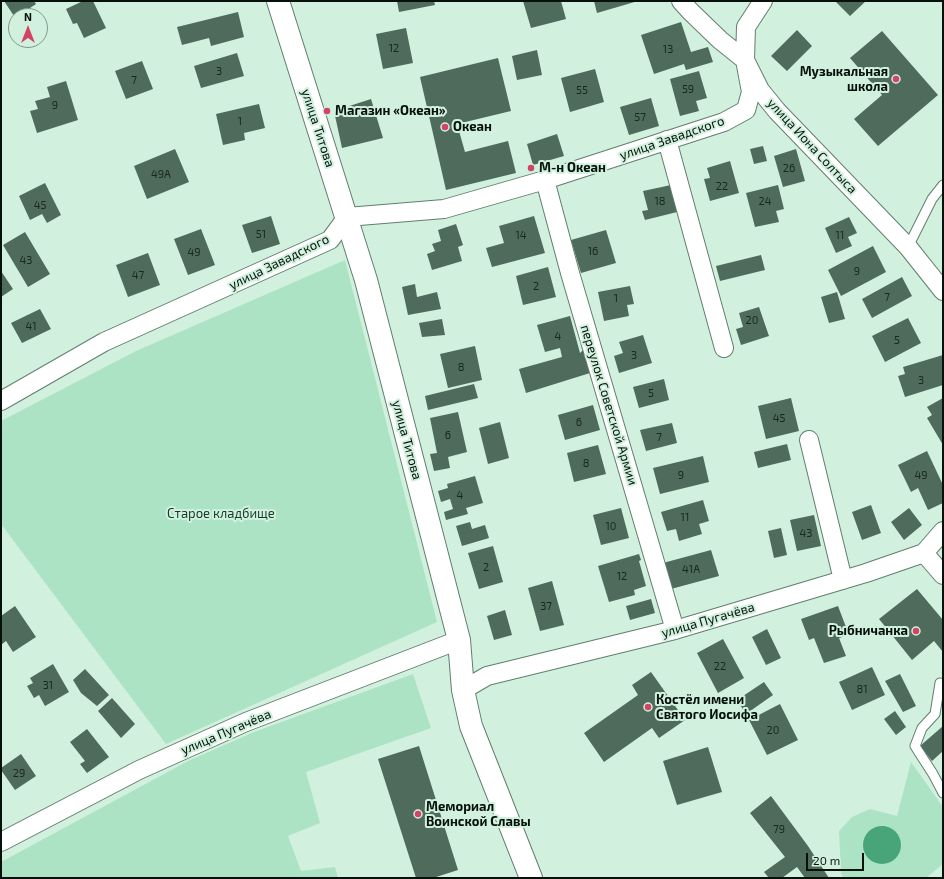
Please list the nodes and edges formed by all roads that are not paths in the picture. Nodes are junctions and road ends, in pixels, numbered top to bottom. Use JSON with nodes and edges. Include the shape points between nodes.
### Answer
{"nodes":[{"id":1,"x":278,"y":1,"type":"edge"},
{"id":2,"x":681,"y":1,"type":"edge"},
{"id":3,"x":763,"y":1,"type":"edge"},
{"id":4,"x":745,"y":60,"type":"junction"},
{"id":5,"x":746,"y":110,"type":"junction"},
{"id":6,"x":777,"y":111,"type":"junction"},
{"id":7,"x":666,"y":140,"type":"junction"},
{"id":8,"x":545,"y":180,"type":"junction"},
{"id":9,"x":943,"y":185,"type":"edge"},
{"id":10,"x":347,"y":217,"type":"junction"},
{"id":11,"x":908,"y":247,"type":"junction"},
{"id":12,"x":943,"y":291,"type":"edge"},
{"id":13,"x":724,"y":348,"type":"dead end"},
{"id":14,"x":1,"y":401,"type":"edge"},
{"id":15,"x":809,"y":440,"type":"dead end"},
{"id":16,"x":943,"y":531,"type":"edge"},
{"id":17,"x":924,"y":553,"type":"junction"},
{"id":18,"x":943,"y":575,"type":"edge"},
{"id":19,"x":843,"y":580,"type":"junction"},
{"id":20,"x":675,"y":630,"type":"junction"},
{"id":21,"x":459,"y":640,"type":"junction"},
{"id":22,"x":940,"y":683,"type":"dead end"},
{"id":23,"x":463,"y":690,"type":"junction"},
{"id":24,"x":943,"y":793,"type":"edge"},
{"id":25,"x":1,"y":842,"type":"edge"},
{"id":26,"x":531,"y":878,"type":"edge"}],
"edges":[{"from":1,"to":10,"type":"street","name":"улица Титова"},
{"from":2,"to":4,"type":"street","name":"улица Иона Солтыса","via":[[720,40]]},
{"from":3,"to":4,"type":"street","via":[[746,27]]},
{"from":4,"to":5,"type":"street","via":[[751,92]]},
{"from":4,"to":6,"type":"street","name":"улица Иона Солтыса","via":[[760,90]]},
{"from":5,"to":6,"type":"street"},
{"from":5,"to":7,"type":"street","name":"улица Завадского","via":[[724,122]]},
{"from":6,"to":11,"type":"street","name":"улица Иона Солтыса"},
{"from":7,"to":8,"type":"street","name":"улица Завадского"},
{"from":7,"to":13,"type":"street"},
{"from":8,"to":10,"type":"street","name":"улица Завадского","via":[[444,209]]},
{"from":8,"to":20,"type":"street","name":"переулок Советской Армии"},
{"from":9,"to":11,"type":"lane","via":[[932,199]]},
{"from":10,"to":14,"type":"street","name":"улица Завадского","via":[[330,240],[104,342]]},
{"from":10,"to":21,"type":"street","name":"улица Титова","via":[[368,288]]},
{"from":11,"to":12,"type":"street","name":"улица Иона Солтыса"},
{"from":15,"to":19,"type":"street"},
{"from":16,"to":17,"type":"street"},
{"from":17,"to":18,"type":"street"},
{"from":17,"to":19,"type":"street","name":"улица Пугачёва"},
{"from":19,"to":20,"type":"street","name":"улица Пугачёва"},
{"from":20,"to":23,"type":"street","name":"улица Пугачёва","via":[[488,676]]},
{"from":21,"to":23,"type":"street","name":"улица Титова"},
{"from":21,"to":25,"type":"street","name":"улица Пугачёва","via":[[280,708],[146,766]]},
{"from":22,"to":24,"type":"lane","via":[[935,714],[922,728],[915,746]]},
{"from":23,"to":26,"type":"street","name":"улица Титова","via":[[471,726]]}]}
